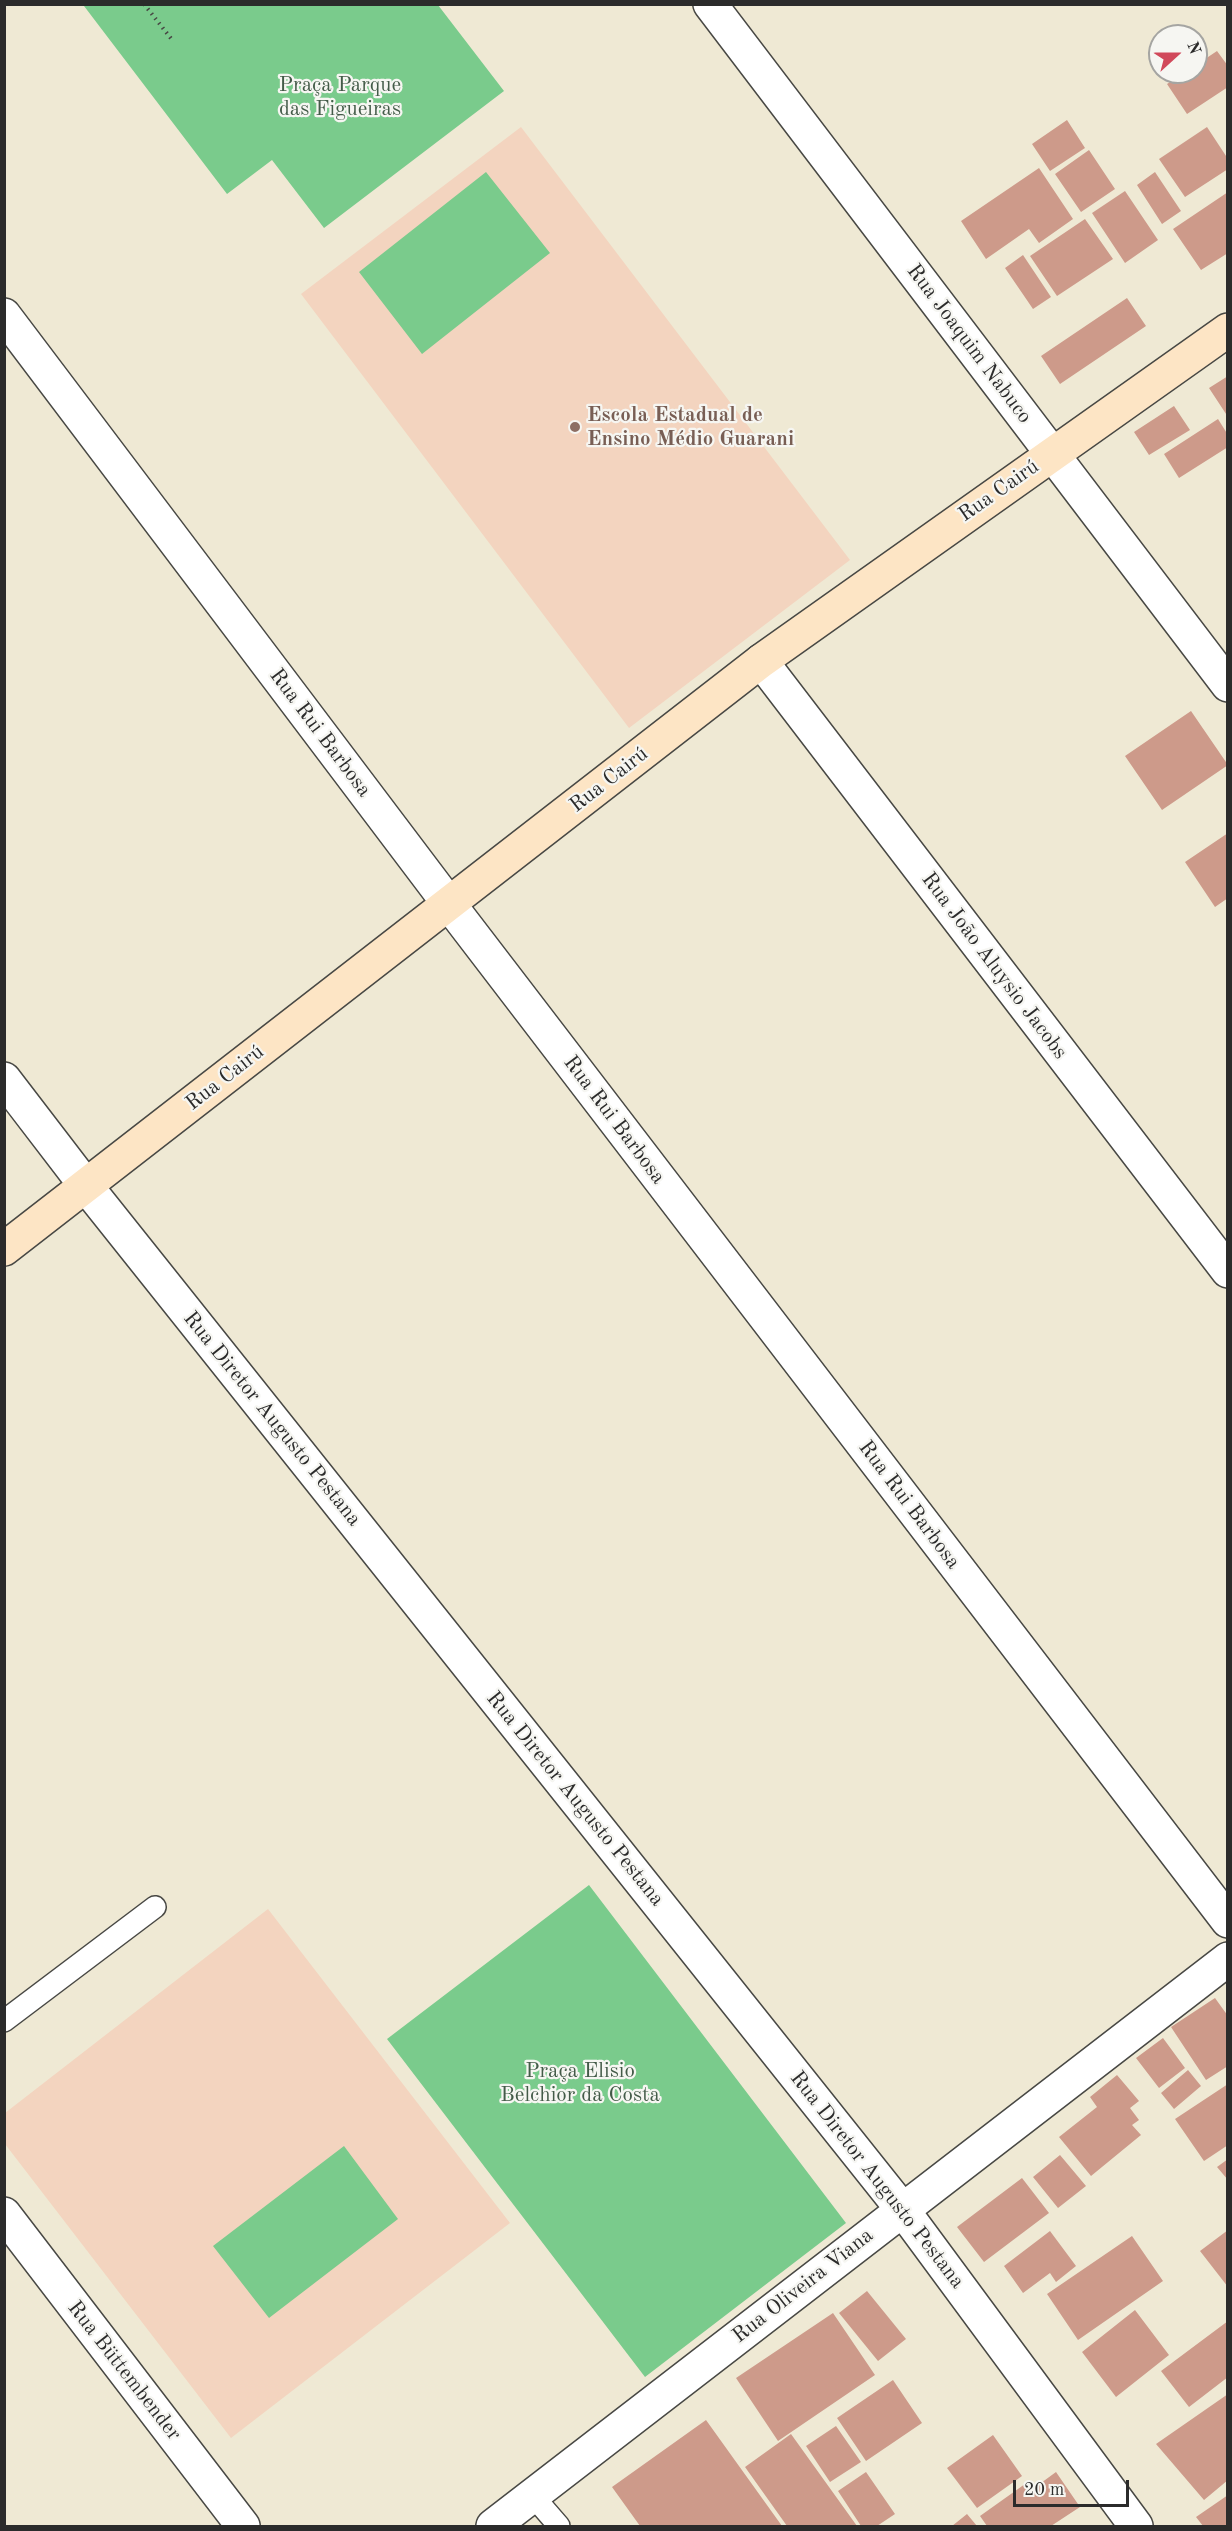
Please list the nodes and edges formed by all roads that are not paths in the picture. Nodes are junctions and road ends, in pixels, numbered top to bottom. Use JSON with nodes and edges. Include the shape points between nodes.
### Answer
{"nodes":[{"id":1,"x":710,"y":4,"type":"edge"},
{"id":2,"x":4,"y":315,"type":"edge"},
{"id":3,"x":1227,"y":330,"type":"edge"},
{"id":4,"x":1052,"y":453,"type":"junction"},
{"id":5,"x":761,"y":661,"type":"junction"},
{"id":6,"x":1227,"y":685,"type":"edge"},
{"id":7,"x":449,"y":904,"type":"junction"},
{"id":8,"x":4,"y":1079,"type":"edge"},
{"id":9,"x":86,"y":1186,"type":"junction"},
{"id":10,"x":4,"y":1249,"type":"edge"},
{"id":11,"x":1227,"y":1271,"type":"edge"},
{"id":12,"x":155,"y":1907,"type":"dead end"},
{"id":13,"x":1227,"y":1921,"type":"edge"},
{"id":14,"x":1227,"y":1959,"type":"edge"},
{"id":15,"x":4,"y":2021,"type":"edge"},
{"id":16,"x":902,"y":2209,"type":"junction"},
{"id":17,"x":4,"y":2214,"type":"edge"},
{"id":18,"x":533,"y":2496,"type":"junction"},
{"id":19,"x":243,"y":2526,"type":"edge"},
{"id":20,"x":494,"y":2526,"type":"edge"},
{"id":21,"x":559,"y":2526,"type":"edge"},
{"id":22,"x":1136,"y":2526,"type":"edge"}],
"edges":[{"from":1,"to":4,"type":"street","name":"Rua Joaquim Nabuco"},
{"from":2,"to":7,"type":"street","name":"Rua Rui Barbosa"},
{"from":3,"to":4,"type":"main road","name":"Rua Cairú"},
{"from":4,"to":5,"type":"main road","name":"Rua Cairú"},
{"from":4,"to":6,"type":"street","name":"Rua Joaquim Nabuco"},
{"from":5,"to":7,"type":"main road","name":"Rua Cairú"},
{"from":5,"to":11,"type":"street","name":"Rua João Aluysio Jacobs"},
{"from":7,"to":9,"type":"main road","name":"Rua Cairú"},
{"from":7,"to":13,"type":"street","name":"Rua Rui Barbosa"},
{"from":8,"to":9,"type":"street","name":"Rua Diretor Augusto Pestana"},
{"from":9,"to":10,"type":"main road","name":"Rua Cairú"},
{"from":9,"to":16,"type":"street","name":"Rua Diretor Augusto Pestana"},
{"from":12,"to":15,"type":"lane"},
{"from":14,"to":16,"type":"street","name":"Rua Oliveira Viana"},
{"from":16,"to":18,"type":"street","name":"Rua Oliveira Viana"},
{"from":16,"to":22,"type":"street","name":"Rua Diretor Augusto Pestana"},
{"from":17,"to":19,"type":"street","name":"Rua Büttembender"},
{"from":18,"to":20,"type":"street","name":"Rua Oliveira Viana"},
{"from":18,"to":21,"type":"lane"}]}
